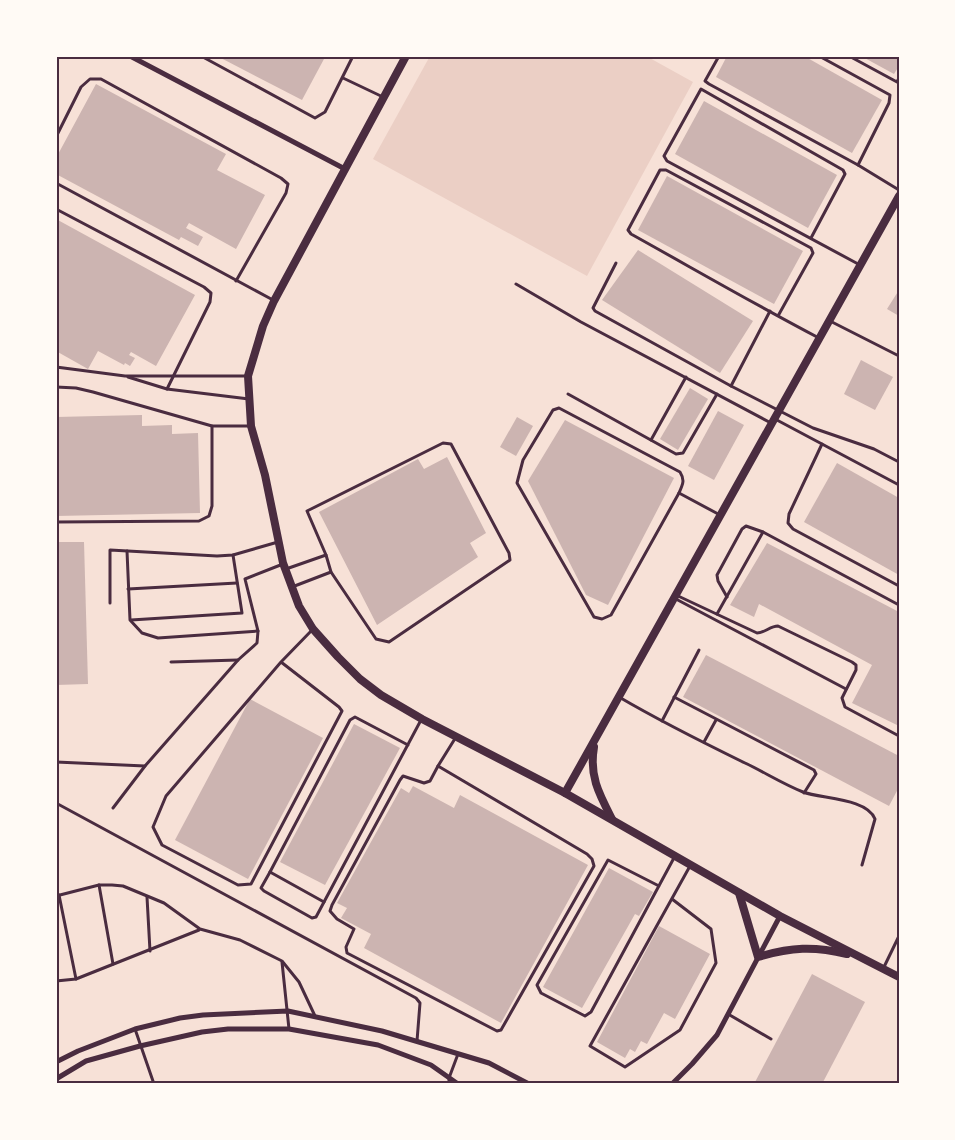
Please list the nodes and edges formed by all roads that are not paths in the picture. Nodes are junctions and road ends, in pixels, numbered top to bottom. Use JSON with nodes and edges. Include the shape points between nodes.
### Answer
{"nodes":[{"id":1,"x":130,"y":56,"type":"edge"},
{"id":2,"x":201,"y":56,"type":"edge"},
{"id":3,"x":353,"y":56,"type":"edge"},
{"id":4,"x":406,"y":56,"type":"edge"},
{"id":5,"x":719,"y":56,"type":"edge"},
{"id":6,"x":819,"y":56,"type":"edge"},
{"id":7,"x":848,"y":56,"type":"edge"},
{"id":8,"x":344,"y":78,"type":"junction"},
{"id":9,"x":899,"y":78,"type":"edge"},
{"id":10,"x":384,"y":98,"type":"junction"},
{"id":11,"x":56,"y":137,"type":"edge"},
{"id":12,"x":858,"y":165,"type":"junction"},
{"id":13,"x":345,"y":169,"type":"junction"},
{"id":14,"x":56,"y":183,"type":"edge"},
{"id":15,"x":899,"y":190,"type":"edge"},
{"id":16,"x":899,"y":196,"type":"edge"},
{"id":17,"x":56,"y":209,"type":"edge"},
{"id":18,"x":811,"y":238,"type":"junction"},
{"id":19,"x":616,"y":263,"type":"dead end"},
{"id":20,"x":860,"y":265,"type":"junction"},
{"id":21,"x":236,"y":281,"type":"junction"},
{"id":22,"x":516,"y":284,"type":"dead end"},
{"id":23,"x":274,"y":301,"type":"junction"},
{"id":24,"x":770,"y":312,"type":"junction"},
{"id":25,"x":778,"y":316,"type":"junction"},
{"id":26,"x":829,"y":320,"type":"junction"},
{"id":27,"x":819,"y":338,"type":"junction"},
{"id":28,"x":899,"y":356,"type":"edge"},
{"id":29,"x":56,"y":367,"type":"edge"},
{"id":30,"x":125,"y":376,"type":"junction"},
{"id":31,"x":172,"y":376,"type":"junction"},
{"id":32,"x":248,"y":376,"type":"junction"},
{"id":33,"x":686,"y":377,"type":"junction"},
{"id":34,"x":731,"y":386,"type":"junction"},
{"id":35,"x":56,"y":387,"type":"edge"},
{"id":36,"x":167,"y":389,"type":"junction"},
{"id":37,"x":568,"y":394,"type":"dead end"},
{"id":38,"x":717,"y":394,"type":"junction"},
{"id":39,"x":250,"y":399,"type":"junction"},
{"id":40,"x":779,"y":411,"type":"junction"},
{"id":41,"x":773,"y":421,"type":"junction"},
{"id":42,"x":212,"y":426,"type":"junction"},
{"id":43,"x":251,"y":426,"type":"junction"},
{"id":44,"x":651,"y":440,"type":"junction"},
{"id":45,"x":822,"y":444,"type":"junction"},
{"id":46,"x":899,"y":462,"type":"edge"},
{"id":47,"x":899,"y":485,"type":"edge"},
{"id":48,"x":679,"y":492,"type":"junction"},
{"id":49,"x":720,"y":515,"type":"junction"},
{"id":50,"x":56,"y":522,"type":"edge"},
{"id":51,"x":762,"y":532,"type":"junction"},
{"id":52,"x":279,"y":542,"type":"junction"},
{"id":53,"x":126,"y":550,"type":"junction"},
{"id":54,"x":233,"y":555,"type":"junction"},
{"id":55,"x":326,"y":555,"type":"junction"},
{"id":56,"x":284,"y":566,"type":"junction"},
{"id":57,"x":331,"y":572,"type":"junction"},
{"id":58,"x":237,"y":582,"type":"junction"},
{"id":59,"x":899,"y":586,"type":"edge"},
{"id":60,"x":292,"y":587,"type":"junction"},
{"id":61,"x":128,"y":589,"type":"junction"},
{"id":62,"x":675,"y":596,"type":"junction"},
{"id":63,"x":727,"y":598,"type":"junction"},
{"id":64,"x":110,"y":603,"type":"dead end"},
{"id":65,"x":899,"y":605,"type":"edge"},
{"id":66,"x":718,"y":614,"type":"junction"},
{"id":67,"x":130,"y":620,"type":"junction"},
{"id":68,"x":313,"y":629,"type":"junction"},
{"id":69,"x":258,"y":631,"type":"junction"},
{"id":70,"x":699,"y":650,"type":"dead end"},
{"id":71,"x":238,"y":660,"type":"junction"},
{"id":72,"x":171,"y":662,"type":"dead end"},
{"id":73,"x":281,"y":662,"type":"junction"},
{"id":74,"x":846,"y":689,"type":"junction"},
{"id":75,"x":619,"y":697,"type":"junction"},
{"id":76,"x":674,"y":698,"type":"junction"},
{"id":77,"x":422,"y":719,"type":"junction"},
{"id":78,"x":716,"y":720,"type":"junction"},
{"id":79,"x":662,"y":721,"type":"junction"},
{"id":80,"x":899,"y":736,"type":"edge"},
{"id":81,"x":456,"y":737,"type":"junction"},
{"id":82,"x":595,"y":740,"type":"junction"},
{"id":83,"x":704,"y":742,"type":"junction"},
{"id":84,"x":408,"y":745,"type":"junction"},
{"id":85,"x":56,"y":762,"type":"edge"},
{"id":86,"x":146,"y":766,"type":"junction"},
{"id":87,"x":438,"y":766,"type":"junction"},
{"id":88,"x":565,"y":793,"type":"junction"},
{"id":89,"x":804,"y":793,"type":"junction"},
{"id":90,"x":56,"y":803,"type":"edge"},
{"id":91,"x":112,"y":808,"type":"dead end"},
{"id":92,"x":612,"y":820,"type":"junction"},
{"id":93,"x":675,"y":856,"type":"junction"},
{"id":94,"x":862,"y":864,"type":"dead end"},
{"id":95,"x":691,"y":865,"type":"junction"},
{"id":96,"x":270,"y":872,"type":"junction"},
{"id":97,"x":99,"y":885,"type":"junction"},
{"id":98,"x":659,"y":886,"type":"junction"},
{"id":99,"x":739,"y":893,"type":"junction"},
{"id":100,"x":58,"y":896,"type":"edge"},
{"id":101,"x":147,"y":897,"type":"junction"},
{"id":102,"x":672,"y":899,"type":"junction"},
{"id":103,"x":324,"y":902,"type":"junction"},
{"id":104,"x":780,"y":916,"type":"junction"},
{"id":105,"x":200,"y":929,"type":"junction"},
{"id":106,"x":899,"y":936,"type":"edge"},
{"id":107,"x":150,"y":951,"type":"junction"},
{"id":108,"x":858,"y":956,"type":"junction"},
{"id":109,"x":758,"y":957,"type":"junction"},
{"id":110,"x":282,"y":961,"type":"junction"},
{"id":111,"x":113,"y":964,"type":"junction"},
{"id":112,"x":883,"y":968,"type":"junction"},
{"id":113,"x":899,"y":977,"type":"edge"},
{"id":114,"x":76,"y":979,"type":"junction"},
{"id":115,"x":56,"y":981,"type":"edge"},
{"id":116,"x":288,"y":1011,"type":"junction"},
{"id":117,"x":728,"y":1014,"type":"junction"},
{"id":118,"x":315,"y":1016,"type":"junction"},
{"id":119,"x":135,"y":1029,"type":"junction"},
{"id":120,"x":289,"y":1029,"type":"junction"},
{"id":121,"x":771,"y":1040,"type":"dead end"},
{"id":122,"x":417,"y":1041,"type":"junction"},
{"id":123,"x":140,"y":1046,"type":"junction"},
{"id":124,"x":458,"y":1054,"type":"junction"},
{"id":125,"x":56,"y":1062,"type":"edge"},
{"id":126,"x":56,"y":1079,"type":"edge"},
{"id":127,"x":449,"y":1081,"type":"edge"},
{"id":128,"x":154,"y":1084,"type":"edge"},
{"id":129,"x":458,"y":1084,"type":"edge"},
{"id":130,"x":529,"y":1084,"type":"edge"},
{"id":131,"x":672,"y":1084,"type":"edge"}],
"edges":[{"from":1,"to":13,"type":"street"},
{"from":2,"to":8,"type":"lane","via":[[315,118],[325,112]]},
{"from":3,"to":8,"type":"lane"},
{"from":4,"to":10,"type":"street"},
{"from":5,"to":12,"type":"lane","via":[[705,81],[708,84]]},
{"from":6,"to":12,"type":"lane","via":[[890,95]]},
{"from":7,"to":9,"type":"lane","via":[[896,82]]},
{"from":8,"to":10,"type":"lane"},
{"from":10,"to":13,"type":"street"},
{"from":11,"to":21,"type":"lane","via":[[81,87],[90,79],[101,79],[282,178],[288,184],[286,193]]},
{"from":12,"to":15,"type":"lane"},
{"from":13,"to":23,"type":"street"},
{"from":14,"to":21,"type":"lane"},
{"from":16,"to":20,"type":"street"},
{"from":17,"to":31,"type":"lane","via":[[211,293],[210,302]]},
{"from":18,"to":18,"type":"lane","via":[[845,174],[843,170],[702,90],[665,159]]},
{"from":18,"to":20,"type":"lane"},
{"from":19,"to":34,"type":"lane","via":[[593,308],[595,311]]},
{"from":20,"to":26,"type":"street"},
{"from":21,"to":23,"type":"lane"},
{"from":22,"to":33,"type":"lane"},
{"from":23,"to":32,"type":"street"},
{"from":24,"to":25,"type":"lane"},
{"from":24,"to":25,"type":"lane","via":[[631,234],[628,230],[660,170],[666,170],[812,248],[813,253]]},
{"from":24,"to":34,"type":"lane"},
{"from":25,"to":27,"type":"lane"},
{"from":26,"to":27,"type":"street"},
{"from":26,"to":28,"type":"lane"},
{"from":27,"to":40,"type":"street"},
{"from":29,"to":30,"type":"lane"},
{"from":30,"to":31,"type":"lane"},
{"from":30,"to":36,"type":"lane"},
{"from":31,"to":32,"type":"lane"},
{"from":31,"to":36,"type":"lane"},
{"from":32,"to":39,"type":"street"},
{"from":33,"to":38,"type":"lane"},
{"from":33,"to":44,"type":"lane"},
{"from":34,"to":40,"type":"lane"},
{"from":35,"to":42,"type":"lane","via":[[94,392]]},
{"from":36,"to":39,"type":"lane"},
{"from":37,"to":44,"type":"lane"},
{"from":38,"to":41,"type":"lane"},
{"from":38,"to":44,"type":"lane","via":[[684,453],[676,454]]},
{"from":39,"to":43,"type":"street"},
{"from":40,"to":41,"type":"street"},
{"from":40,"to":46,"type":"lane"},
{"from":41,"to":45,"type":"lane"},
{"from":41,"to":49,"type":"street"},
{"from":42,"to":43,"type":"lane"},
{"from":42,"to":50,"type":"lane","via":[[212,506],[209,516],[200,521]]},
{"from":43,"to":52,"type":"street"},
{"from":45,"to":47,"type":"lane"},
{"from":45,"to":59,"type":"lane","via":[[789,514],[788,523],[793,529]]},
{"from":48,"to":48,"type":"lane","via":[[683,484],[680,472],[559,408],[553,410],[523,460],[517,483],[594,617],[602,620],[611,615]]},
{"from":48,"to":49,"type":"lane"},
{"from":49,"to":62,"type":"street"},
{"from":51,"to":63,"type":"lane"},
{"from":51,"to":63,"type":"lane","via":[[746,526],[742,528],[718,575]]},
{"from":51,"to":65,"type":"lane"},
{"from":52,"to":54,"type":"lane"},
{"from":52,"to":56,"type":"street"},
{"from":53,"to":54,"type":"lane"},
{"from":53,"to":61,"type":"lane"},
{"from":53,"to":64,"type":"lane","via":[[110,550]]},
{"from":54,"to":58,"type":"lane"},
{"from":55,"to":56,"type":"lane"},
{"from":55,"to":57,"type":"lane"},
{"from":55,"to":57,"type":"lane","via":[[307,511],[443,443],[451,444],[510,553],[510,560],[389,642],[376,639]]},
{"from":56,"to":60,"type":"street"},
{"from":56,"to":69,"type":"lane","via":[[245,579]]},
{"from":57,"to":60,"type":"lane"},
{"from":58,"to":61,"type":"lane"},
{"from":58,"to":67,"type":"lane","via":[[242,613]]},
{"from":60,"to":68,"type":"street"},
{"from":61,"to":67,"type":"lane"},
{"from":62,"to":66,"type":"lane"},
{"from":62,"to":74,"type":"lane"},
{"from":62,"to":75,"type":"street"},
{"from":63,"to":66,"type":"lane"},
{"from":66,"to":74,"type":"lane","via":[[757,633],[778,626],[852,662],[856,670]]},
{"from":67,"to":69,"type":"lane","via":[[142,633],[158,638]]},
{"from":68,"to":73,"type":"lane"},
{"from":68,"to":77,"type":"street","via":[[360,679]]},
{"from":69,"to":71,"type":"lane","via":[[257,644]]},
{"from":70,"to":76,"type":"lane"},
{"from":71,"to":72,"type":"lane"},
{"from":71,"to":86,"type":"lane"},
{"from":73,"to":73,"type":"lane","via":[[342,711],[251,884],[238,885],[162,845],[154,827],[166,796]]},
{"from":74,"to":80,"type":"lane","via":[[842,698],[845,707]]},
{"from":75,"to":79,"type":"lane"},
{"from":75,"to":82,"type":"street"},
{"from":76,"to":78,"type":"lane"},
{"from":76,"to":79,"type":"lane"},
{"from":77,"to":81,"type":"street"},
{"from":77,"to":84,"type":"lane"},
{"from":78,"to":83,"type":"lane"},
{"from":78,"to":89,"type":"lane","via":[[814,770],[816,774]]},
{"from":79,"to":83,"type":"lane"},
{"from":81,"to":87,"type":"lane"},
{"from":81,"to":88,"type":"street"},
{"from":82,"to":88,"type":"street"},
{"from":82,"to":92,"type":"street","via":[[591,762],[594,777]]},
{"from":83,"to":89,"type":"lane"},
{"from":84,"to":96,"type":"lane","via":[[355,717],[350,720]]},
{"from":84,"to":103,"type":"lane"},
{"from":85,"to":86,"type":"lane"},
{"from":86,"to":91,"type":"lane"},
{"from":87,"to":87,"type":"lane","via":[[430,781],[424,783],[404,776],[400,780],[330,911],[336,919],[354,929],[346,947],[347,953],[497,1031],[501,1030],[594,866],[587,854]]},
{"from":88,"to":92,"type":"street"},
{"from":89,"to":94,"type":"lane","via":[[833,798],[868,809],[873,814],[875,820]]},
{"from":90,"to":122,"type":"lane","via":[[416,998],[420,1003]]},
{"from":92,"to":93,"type":"street"},
{"from":93,"to":95,"type":"street"},
{"from":93,"to":98,"type":"lane"},
{"from":95,"to":99,"type":"street"},
{"from":95,"to":102,"type":"lane"},
{"from":96,"to":103,"type":"lane"},
{"from":96,"to":103,"type":"lane","via":[[261,888],[312,918],[316,917]]},
{"from":97,"to":100,"type":"lane"},
{"from":97,"to":101,"type":"lane","via":[[124,886]]},
{"from":97,"to":111,"type":"lane"},
{"from":98,"to":98,"type":"lane","via":[[608,860],[537,985],[541,994],[585,1016],[591,1012]]},
{"from":99,"to":104,"type":"street"},
{"from":99,"to":109,"type":"street"},
{"from":100,"to":114,"type":"lane"},
{"from":101,"to":105,"type":"lane","via":[[164,904]]},
{"from":101,"to":107,"type":"lane"},
{"from":102,"to":102,"type":"lane","via":[[712,929],[716,963],[680,1030],[625,1067],[590,1046]]},
{"from":104,"to":108,"type":"street"},
{"from":104,"to":109,"type":"street"},
{"from":105,"to":107,"type":"lane"},
{"from":105,"to":110,"type":"lane","via":[[240,940]]},
{"from":106,"to":112,"type":"lane"},
{"from":107,"to":111,"type":"lane"},
{"from":108,"to":109,"type":"street","via":[[824,948],[807,948],[782,950]]},
{"from":108,"to":112,"type":"street"},
{"from":109,"to":117,"type":"street"},
{"from":110,"to":116,"type":"lane"},
{"from":110,"to":118,"type":"lane","via":[[299,982]]},
{"from":111,"to":114,"type":"lane"},
{"from":112,"to":113,"type":"street"},
{"from":114,"to":115,"type":"lane"},
{"from":116,"to":118,"type":"street"},
{"from":116,"to":119,"type":"street","via":[[203,1015]]},
{"from":116,"to":120,"type":"lane"},
{"from":117,"to":121,"type":"lane"},
{"from":117,"to":131,"type":"street","via":[[717,1035]]},
{"from":118,"to":122,"type":"street"},
{"from":119,"to":123,"type":"lane"},
{"from":119,"to":125,"type":"street"},
{"from":120,"to":123,"type":"street","via":[[228,1029]]},
{"from":120,"to":127,"type":"street","via":[[378,1045],[431,1065]]},
{"from":122,"to":124,"type":"street"},
{"from":123,"to":126,"type":"street","via":[[86,1061]]},
{"from":123,"to":128,"type":"lane"},
{"from":124,"to":127,"type":"lane"},
{"from":124,"to":130,"type":"street","via":[[489,1063]]},
{"from":127,"to":129,"type":"street"}]}
